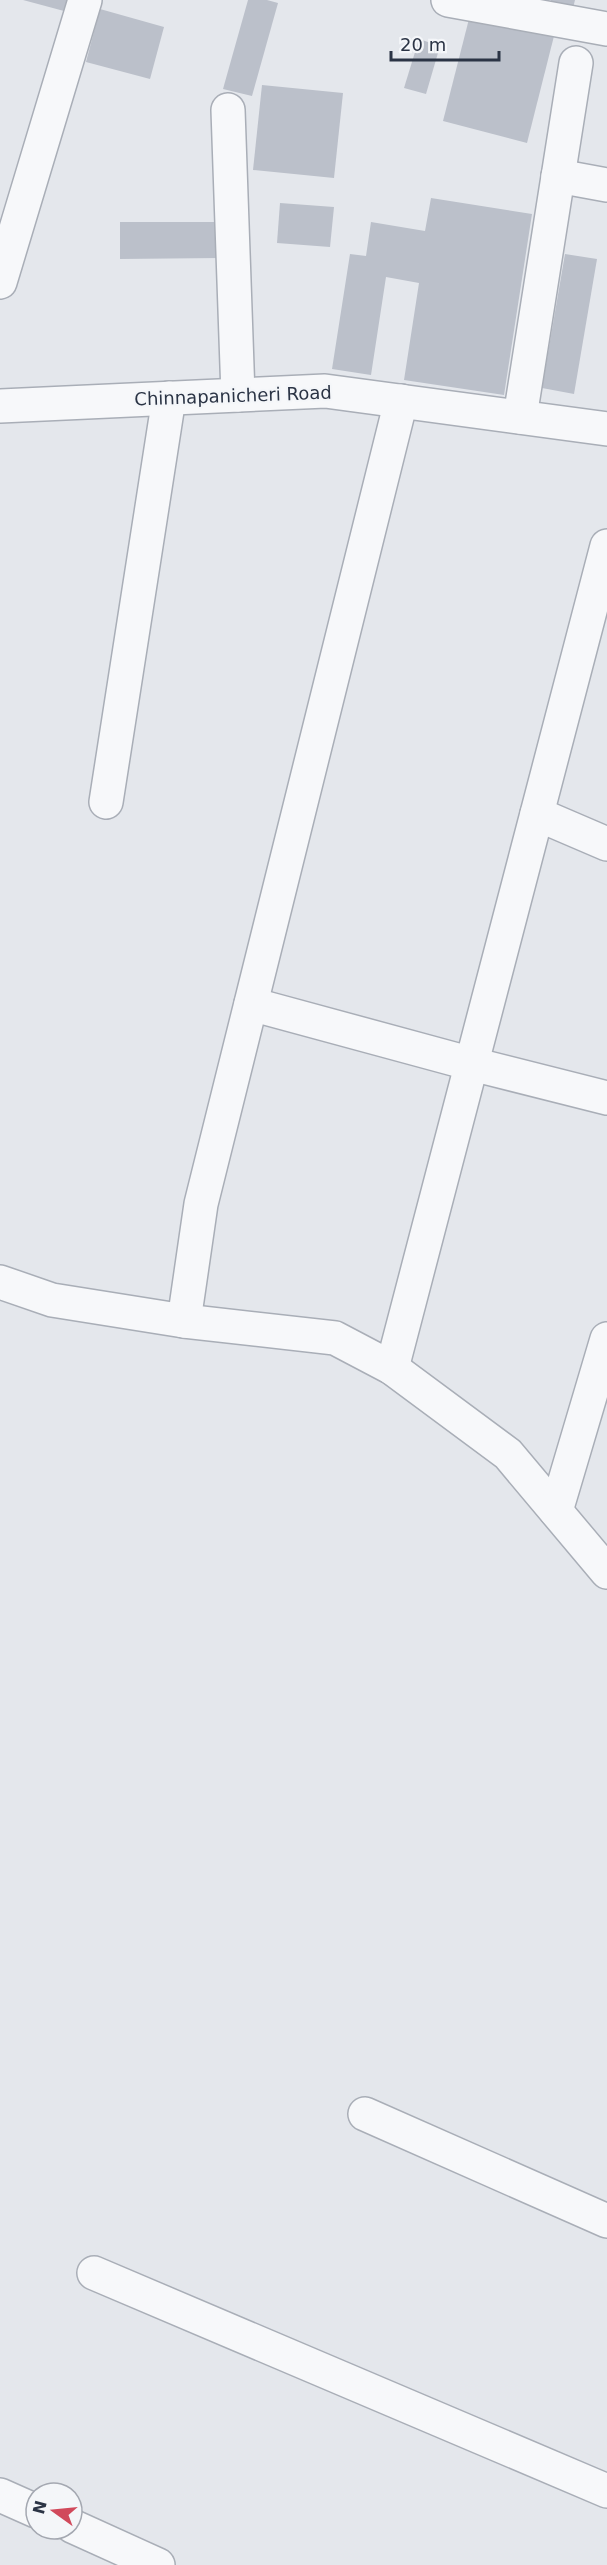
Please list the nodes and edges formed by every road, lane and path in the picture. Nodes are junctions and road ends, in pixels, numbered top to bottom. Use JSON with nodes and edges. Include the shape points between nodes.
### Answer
{"nodes":[{"id":1,"x":85,"y":0,"type":"edge"},
{"id":2,"x":448,"y":0,"type":"edge"},
{"id":3,"x":607,"y":29,"type":"edge"},
{"id":4,"x":576,"y":63,"type":"dead end"},
{"id":5,"x":228,"y":110,"type":"dead end"},
{"id":6,"x":558,"y":176,"type":"junction"},
{"id":7,"x":607,"y":185,"type":"edge"},
{"id":8,"x":0,"y":282,"type":"edge"},
{"id":9,"x":238,"y":395,"type":"junction"},
{"id":10,"x":170,"y":398,"type":"junction"},
{"id":11,"x":401,"y":401,"type":"junction"},
{"id":12,"x":0,"y":406,"type":"edge"},
{"id":13,"x":520,"y":417,"type":"junction"},
{"id":14,"x":607,"y":429,"type":"edge"},
{"id":15,"x":607,"y":546,"type":"edge"},
{"id":16,"x":106,"y":802,"type":"dead end"},
{"id":17,"x":537,"y":814,"type":"junction"},
{"id":18,"x":607,"y":844,"type":"edge"},
{"id":19,"x":251,"y":1004,"type":"junction"},
{"id":20,"x":472,"y":1064,"type":"junction"},
{"id":21,"x":607,"y":1098,"type":"edge"},
{"id":22,"x":0,"y":1282,"type":"edge"},
{"id":23,"x":184,"y":1321,"type":"junction"},
{"id":24,"x":607,"y":1339,"type":"edge"},
{"id":25,"x":392,"y":1368,"type":"junction"},
{"id":26,"x":556,"y":1511,"type":"junction"},
{"id":27,"x":607,"y":1572,"type":"edge"},
{"id":28,"x":365,"y":2114,"type":"dead end"},
{"id":29,"x":607,"y":2221,"type":"edge"},
{"id":30,"x":94,"y":2273,"type":"dead end"},
{"id":31,"x":607,"y":2491,"type":"edge"},
{"id":32,"x":0,"y":2495,"type":"edge"},
{"id":33,"x":24,"y":2506,"type":"edge"},
{"id":34,"x":84,"y":2531,"type":"edge"},
{"id":35,"x":158,"y":2565,"type":"edge"}],
"edges":[{"from":1,"to":8,"type":"street"},
{"from":2,"to":3,"type":"street"},
{"from":4,"to":6,"type":"street"},
{"from":5,"to":9,"type":"street"},
{"from":6,"to":7,"type":"street"},
{"from":6,"to":13,"type":"street"},
{"from":9,"to":10,"type":"street","name":"Chinnapanicheri Road"},
{"from":9,"to":11,"type":"street","name":"Chinnapanicheri Road","via":[[325,391]]},
{"from":10,"to":12,"type":"street","name":"Chinnapanicheri Road"},
{"from":10,"to":16,"type":"street"},
{"from":11,"to":13,"type":"street","name":"Chinnapanicheri Road"},
{"from":11,"to":19,"type":"street"},
{"from":13,"to":14,"type":"street","name":"Chinnapanicheri Road"},
{"from":15,"to":17,"type":"street"},
{"from":17,"to":18,"type":"street"},
{"from":17,"to":20,"type":"street"},
{"from":19,"to":20,"type":"street"},
{"from":19,"to":23,"type":"street","via":[[201,1204]]},
{"from":20,"to":21,"type":"street"},
{"from":20,"to":25,"type":"street"},
{"from":22,"to":23,"type":"street","via":[[52,1300]]},
{"from":23,"to":25,"type":"street","via":[[335,1338]]},
{"from":24,"to":26,"type":"street"},
{"from":25,"to":26,"type":"street","via":[[508,1454]]},
{"from":26,"to":27,"type":"street"},
{"from":28,"to":29,"type":"street"},
{"from":30,"to":31,"type":"street"},
{"from":32,"to":33,"type":"street"},
{"from":34,"to":35,"type":"street"}]}
